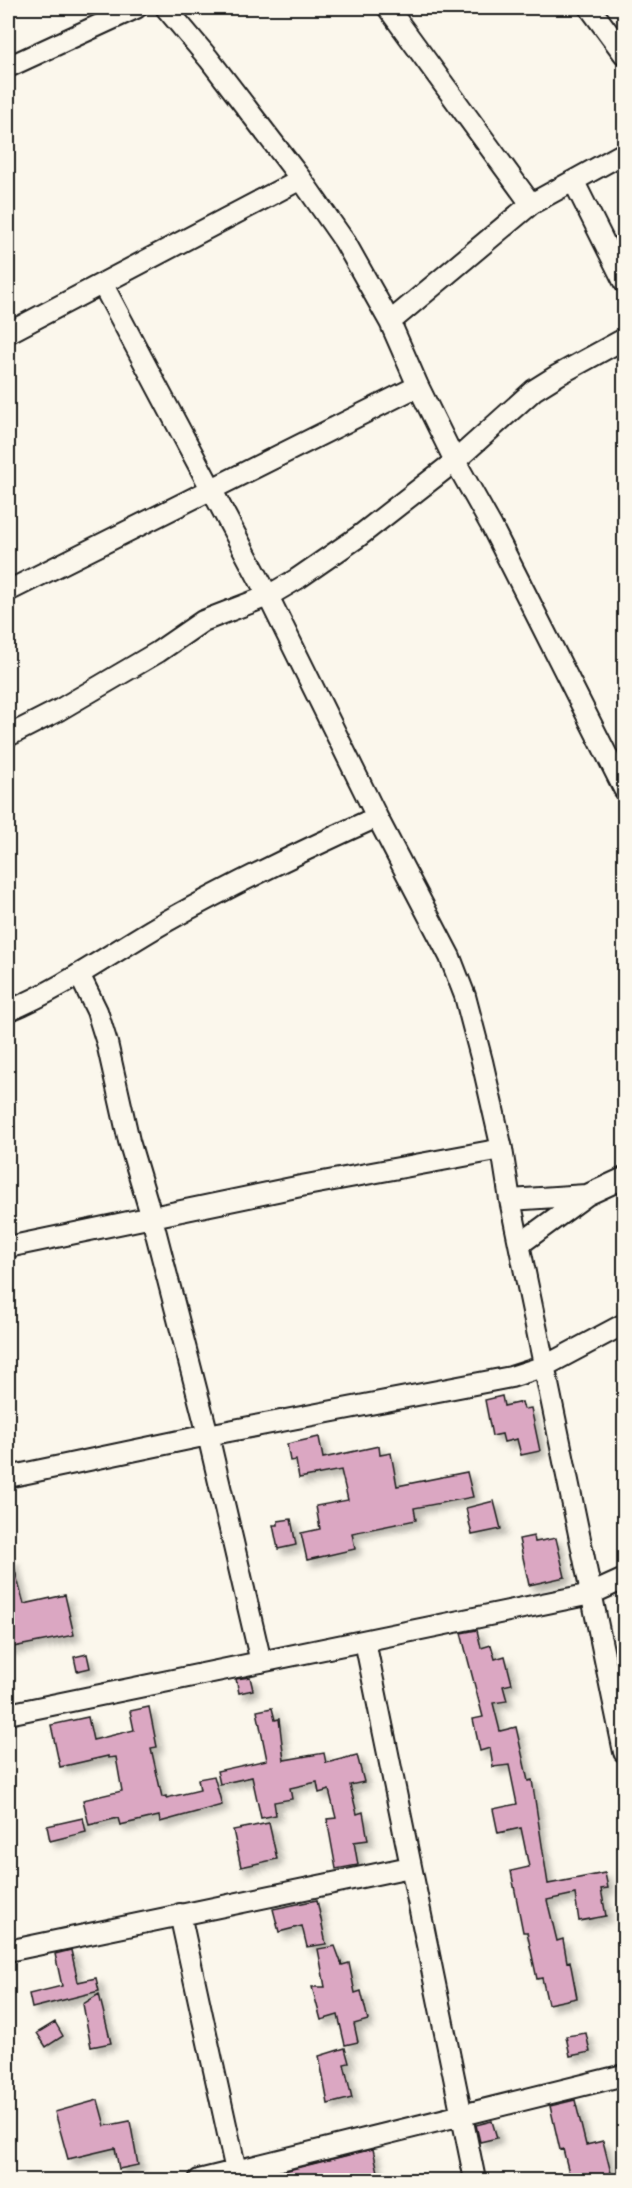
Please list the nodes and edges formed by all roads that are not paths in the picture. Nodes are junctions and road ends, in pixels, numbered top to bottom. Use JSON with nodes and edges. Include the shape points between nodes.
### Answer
{"nodes":[{"id":1,"x":136,"y":8,"type":"edge"},
{"id":2,"x":166,"y":8,"type":"edge"},
{"id":3,"x":388,"y":8,"type":"edge"},
{"id":4,"x":590,"y":8,"type":"edge"},
{"id":5,"x":624,"y":54,"type":"edge"},
{"id":6,"x":8,"y":68,"type":"edge"},
{"id":7,"x":624,"y":153,"type":"edge"},
{"id":8,"x":301,"y":179,"type":"junction"},
{"id":9,"x":574,"y":182,"type":"junction"},
{"id":10,"x":531,"y":204,"type":"junction"},
{"id":11,"x":624,"y":282,"type":"edge"},
{"id":12,"x":103,"y":285,"type":"junction"},
{"id":13,"x":390,"y":322,"type":"junction"},
{"id":14,"x":8,"y":333,"type":"edge"},
{"id":15,"x":624,"y":339,"type":"edge"},
{"id":16,"x":418,"y":386,"type":"junction"},
{"id":17,"x":455,"y":461,"type":"junction"},
{"id":18,"x":211,"y":488,"type":"junction"},
{"id":19,"x":9,"y":588,"type":"edge"},
{"id":20,"x":268,"y":596,"type":"junction"},
{"id":21,"x":8,"y":736,"type":"edge"},
{"id":22,"x":624,"y":789,"type":"edge"},
{"id":23,"x":377,"y":817,"type":"junction"},
{"id":24,"x":79,"y":974,"type":"junction"},
{"id":25,"x":8,"y":1011,"type":"edge"},
{"id":26,"x":502,"y":1149,"type":"junction"},
{"id":27,"x":624,"y":1178,"type":"edge"},
{"id":28,"x":587,"y":1195,"type":"junction"},
{"id":29,"x":510,"y":1200,"type":"junction"},
{"id":30,"x":152,"y":1218,"type":"junction"},
{"id":31,"x":520,"y":1244,"type":"junction"},
{"id":32,"x":8,"y":1247,"type":"edge"},
{"id":33,"x":624,"y":1324,"type":"edge"},
{"id":34,"x":544,"y":1366,"type":"junction"},
{"id":35,"x":208,"y":1435,"type":"junction"},
{"id":36,"x":8,"y":1477,"type":"edge"},
{"id":37,"x":624,"y":1578,"type":"edge"},
{"id":38,"x":591,"y":1594,"type":"junction"},
{"id":39,"x":365,"y":1641,"type":"junction"},
{"id":40,"x":261,"y":1662,"type":"junction"},
{"id":41,"x":8,"y":1714,"type":"edge"},
{"id":42,"x":624,"y":1752,"type":"edge"},
{"id":43,"x":410,"y":1867,"type":"junction"},
{"id":44,"x":180,"y":1914,"type":"junction"},
{"id":45,"x":8,"y":1951,"type":"edge"},
{"id":46,"x":624,"y":2075,"type":"edge"},
{"id":47,"x":462,"y":2116,"type":"junction"},
{"id":48,"x":237,"y":2176,"type":"edge"},
{"id":49,"x":199,"y":2181,"type":"edge"},
{"id":50,"x":475,"y":2181,"type":"edge"}],
"edges":[{"from":1,"to":6,"type":"street"},
{"from":2,"to":8,"type":"street"},
{"from":3,"to":10,"type":"street"},
{"from":4,"to":5,"type":"street"},
{"from":7,"to":9,"type":"street"},
{"from":8,"to":12,"type":"street"},
{"from":8,"to":13,"type":"street","via":[[345,242]]},
{"from":9,"to":10,"type":"street"},
{"from":9,"to":11,"type":"street"},
{"from":10,"to":13,"type":"street"},
{"from":12,"to":14,"type":"street"},
{"from":12,"to":18,"type":"street"},
{"from":13,"to":16,"type":"street"},
{"from":15,"to":17,"type":"street","via":[[534,390]]},
{"from":16,"to":17,"type":"street"},
{"from":16,"to":18,"type":"street"},
{"from":17,"to":20,"type":"street","via":[[358,537]]},
{"from":17,"to":22,"type":"street"},
{"from":18,"to":19,"type":"street"},
{"from":18,"to":20,"type":"street"},
{"from":20,"to":21,"type":"street","via":[[202,621],[158,652]]},
{"from":20,"to":23,"type":"street"},
{"from":23,"to":24,"type":"street","via":[[218,893]]},
{"from":23,"to":26,"type":"street","via":[[450,957],[465,996]]},
{"from":24,"to":25,"type":"street"},
{"from":24,"to":30,"type":"street","via":[[107,1043],[129,1141]]},
{"from":26,"to":29,"type":"street"},
{"from":26,"to":30,"type":"street"},
{"from":27,"to":28,"type":"street"},
{"from":28,"to":29,"type":"street"},
{"from":28,"to":31,"type":"street"},
{"from":29,"to":31,"type":"street"},
{"from":30,"to":32,"type":"street"},
{"from":30,"to":35,"type":"street"},
{"from":31,"to":34,"type":"street"},
{"from":33,"to":34,"type":"street"},
{"from":34,"to":35,"type":"street","via":[[491,1381]]},
{"from":34,"to":38,"type":"street"},
{"from":35,"to":36,"type":"street"},
{"from":35,"to":40,"type":"street"},
{"from":37,"to":38,"type":"street"},
{"from":38,"to":39,"type":"street"},
{"from":38,"to":42,"type":"street"},
{"from":39,"to":40,"type":"street"},
{"from":39,"to":43,"type":"street"},
{"from":40,"to":41,"type":"street"},
{"from":43,"to":44,"type":"street"},
{"from":43,"to":47,"type":"street"},
{"from":44,"to":45,"type":"street"},
{"from":44,"to":48,"type":"street"},
{"from":46,"to":47,"type":"street"},
{"from":47,"to":48,"type":"street"},
{"from":47,"to":50,"type":"street"},
{"from":48,"to":49,"type":"street"}]}
